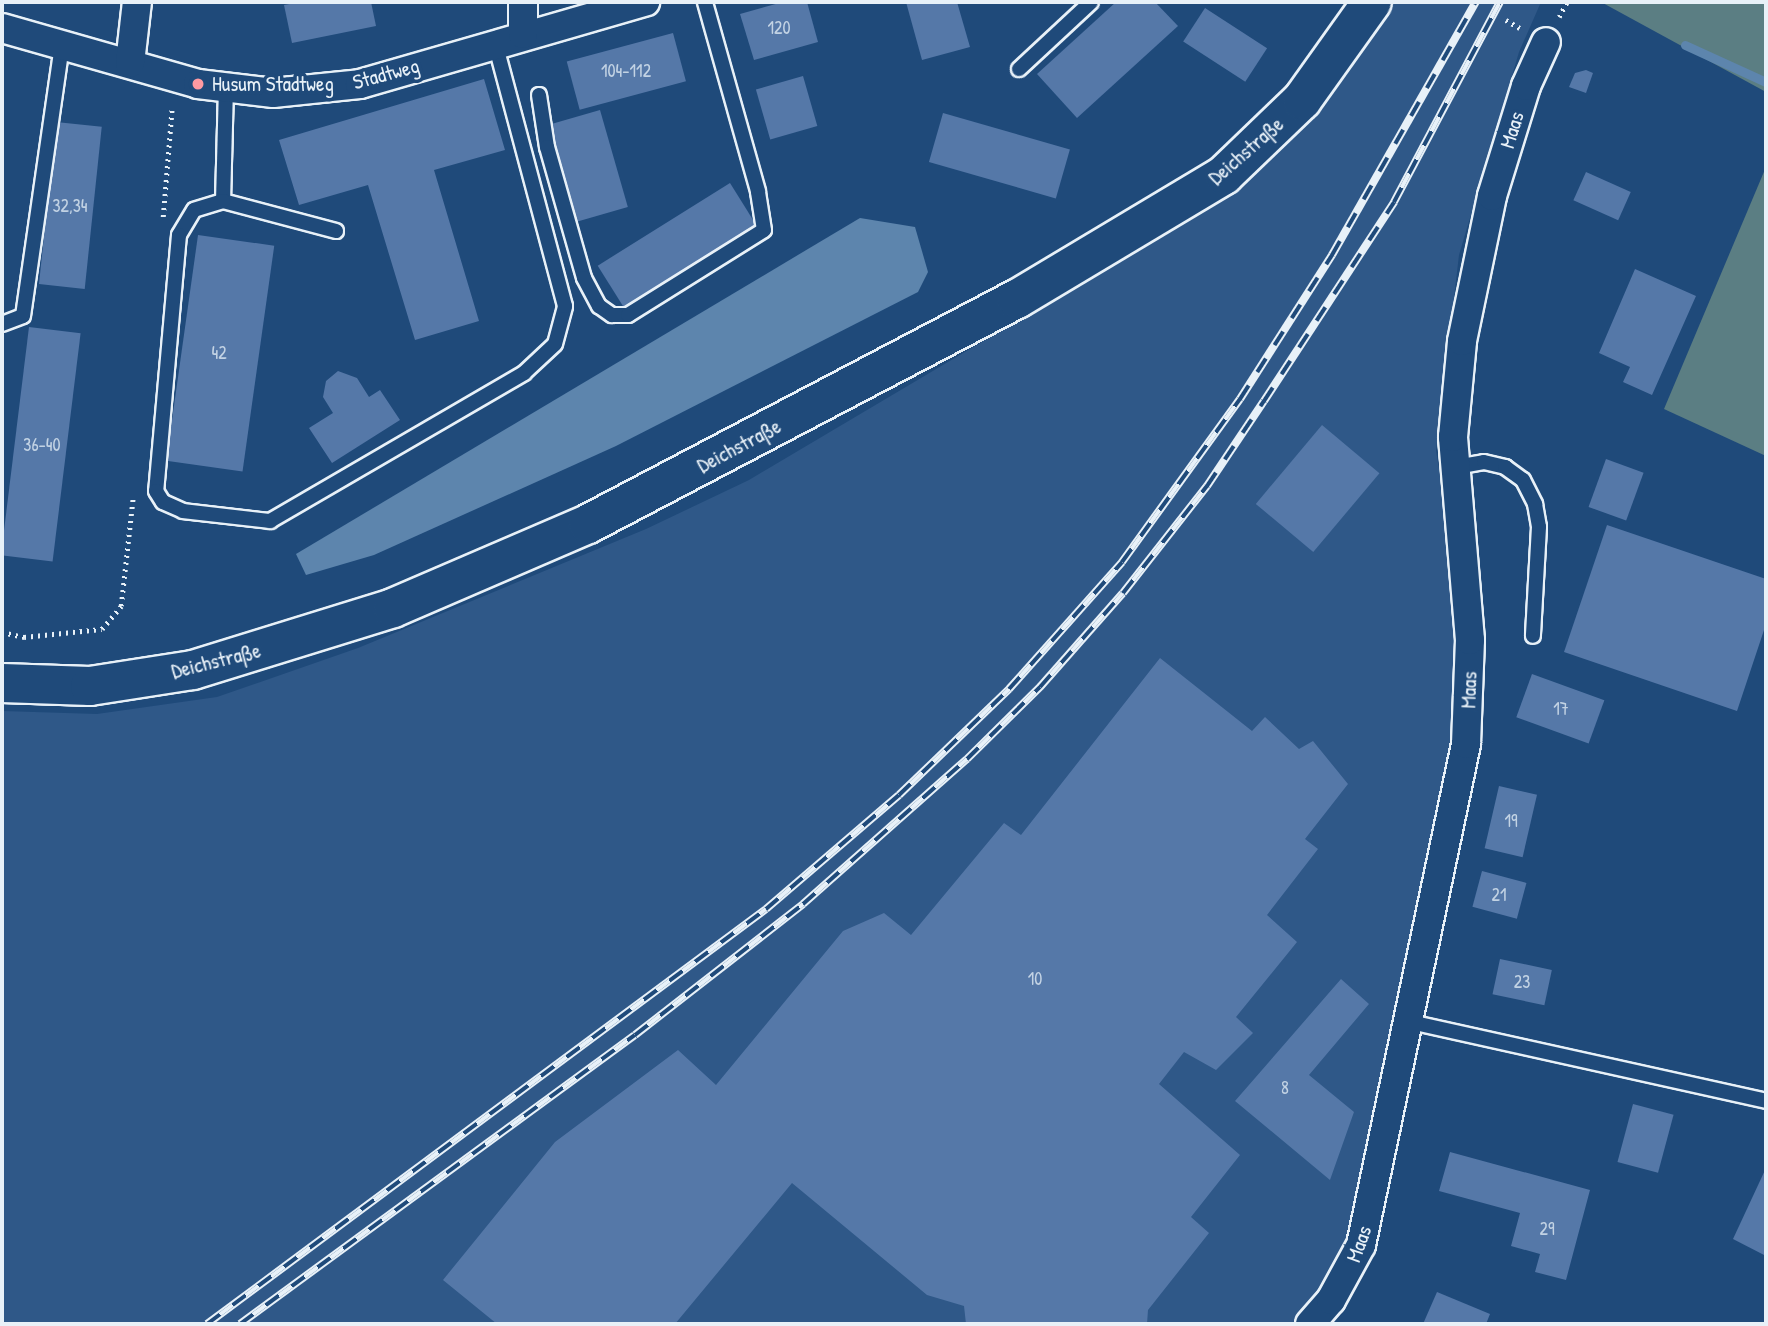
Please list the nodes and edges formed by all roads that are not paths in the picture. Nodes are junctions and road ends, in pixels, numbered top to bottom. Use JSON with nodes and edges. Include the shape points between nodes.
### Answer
{"nodes":[{"id":1,"x":137,"y":2,"type":"edge"},
{"id":2,"x":523,"y":2,"type":"edge"},
{"id":3,"x":645,"y":2,"type":"edge"},
{"id":4,"x":705,"y":2,"type":"edge"},
{"id":5,"x":1091,"y":2,"type":"edge"},
{"id":6,"x":1372,"y":2,"type":"edge"},
{"id":7,"x":2,"y":28,"type":"edge"},
{"id":8,"x":523,"y":34,"type":"junction"},
{"id":9,"x":1546,"y":42,"type":"dead end"},
{"id":10,"x":495,"y":43,"type":"junction"},
{"id":11,"x":62,"y":44,"type":"junction"},
{"id":12,"x":130,"y":63,"type":"junction"},
{"id":13,"x":1019,"y":69,"type":"dead end"},
{"id":14,"x":226,"y":87,"type":"junction"},
{"id":15,"x":539,"y":95,"type":"dead end"},
{"id":16,"x":223,"y":201,"type":"junction"},
{"id":17,"x":336,"y":232,"type":"dead end"},
{"id":18,"x":2,"y":324,"type":"edge"},
{"id":19,"x":1456,"y":467,"type":"junction"},
{"id":20,"x":1532,"y":636,"type":"dead end"},
{"id":21,"x":2,"y":683,"type":"edge"},
{"id":22,"x":1406,"y":1021,"type":"junction"},
{"id":23,"x":1766,"y":1101,"type":"edge"},
{"id":24,"x":1310,"y":1324,"type":"edge"}],
"edges":[{"from":1,"to":12,"type":"street"},
{"from":2,"to":8,"type":"street"},
{"from":3,"to":8,"type":"street","name":"Stadtweg"},
{"from":4,"to":15,"type":"lane","via":[[758,191],[764,230],[628,315],[612,315],[599,306],[584,278],[547,146]]},
{"from":5,"to":13,"type":"lane"},
{"from":6,"to":21,"type":"main road","name":"Deichstraße","via":[[1302,100],[1224,175],[1017,299],[588,524],[393,608],[193,670],[90,686]]},
{"from":7,"to":11,"type":"street","name":"Stadtweg"},
{"from":8,"to":10,"type":"street","name":"Stadtweg"},
{"from":9,"to":19,"type":"street","name":"Maas","via":[[1515,119],[1475,260],[1455,406]]},
{"from":10,"to":14,"type":"street","name":"Stadtweg","via":[[360,84],[273,93]]},
{"from":10,"to":16,"type":"lane","via":[[565,306],[555,345],[524,373],[270,520],[183,511],[163,502],[156,491],[178,234],[194,210]]},
{"from":11,"to":12,"type":"street","name":"Stadtweg"},
{"from":11,"to":18,"type":"lane","via":[[23,316]]},
{"from":12,"to":14,"type":"street","name":"Stadtweg"},
{"from":14,"to":16,"type":"lane"},
{"from":16,"to":17,"type":"lane"},
{"from":19,"to":20,"type":"lane","via":[[1484,461],[1505,467],[1523,480],[1535,504],[1539,527]]},
{"from":19,"to":22,"type":"street","name":"Maas","via":[[1470,640],[1466,744]]},
{"from":22,"to":23,"type":"lane"},
{"from":22,"to":24,"type":"street","name":"Maas","via":[[1361,1245],[1337,1291]]}]}
